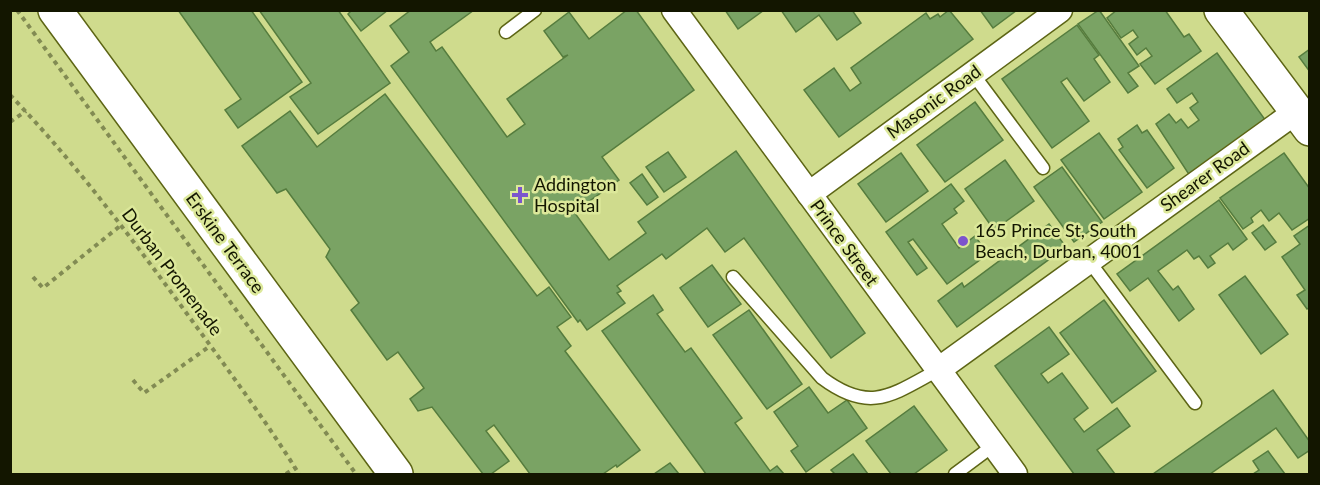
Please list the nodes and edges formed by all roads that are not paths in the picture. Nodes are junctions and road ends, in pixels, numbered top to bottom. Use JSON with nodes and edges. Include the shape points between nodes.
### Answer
{"nodes":[{"id":1,"x":55,"y":10,"type":"edge"},
{"id":2,"x":81,"y":10,"type":"edge"},
{"id":3,"x":536,"y":10,"type":"edge"},
{"id":4,"x":674,"y":10,"type":"edge"},
{"id":5,"x":1060,"y":10,"type":"edge"},
{"id":6,"x":1221,"y":10,"type":"edge"},
{"id":7,"x":506,"y":32,"type":"dead end"},
{"id":8,"x":973,"y":74,"type":"junction"},
{"id":9,"x":1303,"y":120,"type":"edge"},
{"id":10,"x":1043,"y":168,"type":"dead end"},
{"id":11,"x":809,"y":194,"type":"junction"},
{"id":12,"x":1089,"y":261,"type":"junction"},
{"id":13,"x":732,"y":277,"type":"dead end"},
{"id":14,"x":938,"y":370,"type":"junction"},
{"id":15,"x":1195,"y":403,"type":"dead end"},
{"id":16,"x":994,"y":446,"type":"junction"},
{"id":17,"x":382,"y":462,"type":"edge"},
{"id":18,"x":418,"y":474,"type":"edge"},
{"id":19,"x":955,"y":474,"type":"edge"},
{"id":20,"x":1015,"y":474,"type":"edge"}],
"edges":[{"from":1,"to":17,"type":"main road","name":"Erskine Terrace"},
{"from":2,"to":17,"type":"main road","name":"Erskine Terrace"},
{"from":3,"to":7,"type":"lane"},
{"from":4,"to":11,"type":"street","name":"Prince Street"},
{"from":5,"to":8,"type":"street","name":"Masonic Road"},
{"from":6,"to":9,"type":"main road"},
{"from":8,"to":10,"type":"lane"},
{"from":8,"to":11,"type":"street","name":"Masonic Road"},
{"from":9,"to":12,"type":"street","name":"Shearer Road"},
{"from":11,"to":14,"type":"street","name":"Prince Street"},
{"from":12,"to":14,"type":"street","name":"Shearer Road"},
{"from":12,"to":15,"type":"lane"},
{"from":13,"to":14,"type":"lane","via":[[837,390],[881,399]]},
{"from":14,"to":16,"type":"street","name":"Prince Street"},
{"from":16,"to":19,"type":"lane"},
{"from":16,"to":20,"type":"street","name":"Prince Street"},
{"from":17,"to":18,"type":"main road","name":"Erskine Terrace"}]}
